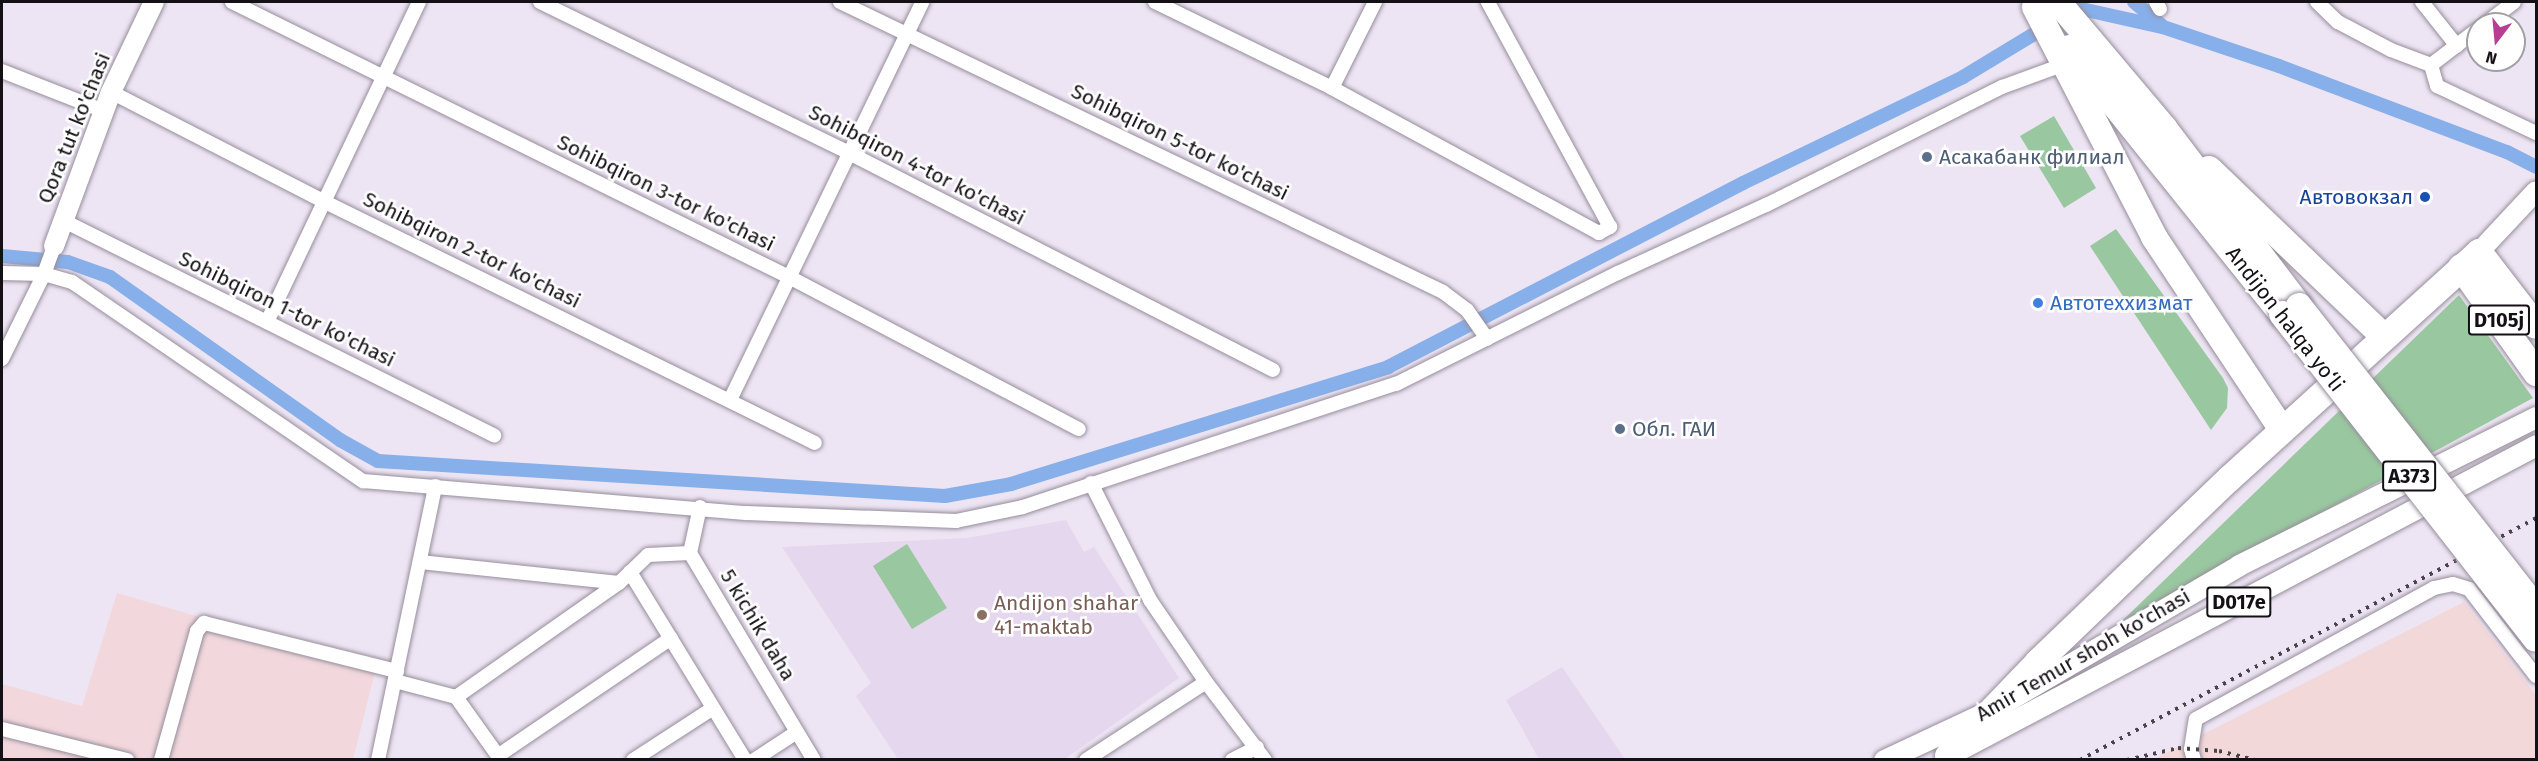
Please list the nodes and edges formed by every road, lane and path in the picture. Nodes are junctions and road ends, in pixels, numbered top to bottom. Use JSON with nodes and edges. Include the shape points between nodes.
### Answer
{"nodes":[{"id":1,"x":154,"y":2,"type":"edge"},
{"id":2,"x":232,"y":2,"type":"edge"},
{"id":3,"x":419,"y":2,"type":"edge"},
{"id":4,"x":540,"y":2,"type":"edge"},
{"id":5,"x":840,"y":2,"type":"edge"},
{"id":6,"x":922,"y":2,"type":"edge"},
{"id":7,"x":1155,"y":2,"type":"edge"},
{"id":8,"x":1375,"y":2,"type":"edge"},
{"id":9,"x":1488,"y":2,"type":"edge"},
{"id":10,"x":2317,"y":2,"type":"edge"},
{"id":11,"x":2422,"y":2,"type":"edge"},
{"id":12,"x":2514,"y":2,"type":"edge"},
{"id":13,"x":2041,"y":3,"type":"edge"},
{"id":14,"x":2501,"y":12,"type":"edge"},
{"id":15,"x":906,"y":34,"type":"junction"},
{"id":16,"x":2466,"y":39,"type":"edge"},
{"id":17,"x":2457,"y":46,"type":"junction"},
{"id":18,"x":2065,"y":64,"type":"junction"},
{"id":19,"x":2431,"y":65,"type":"junction"},
{"id":20,"x":2,"y":71,"type":"edge"},
{"id":21,"x":383,"y":78,"type":"junction"},
{"id":22,"x":1332,"y":88,"type":"junction"},
{"id":23,"x":111,"y":92,"type":"junction"},
{"id":24,"x":104,"y":111,"type":"junction"},
{"id":25,"x":2163,"y":128,"type":"junction"},
{"id":26,"x":2536,"y":133,"type":"edge"},
{"id":27,"x":851,"y":154,"type":"junction"},
{"id":28,"x":2536,"y":190,"type":"edge"},
{"id":29,"x":323,"y":201,"type":"junction"},
{"id":30,"x":62,"y":220,"type":"junction"},
{"id":31,"x":54,"y":246,"type":"joint"},
{"id":32,"x":2470,"y":260,"type":"junction"},
{"id":33,"x":2,"y":273,"type":"edge"},
{"id":34,"x":45,"y":274,"type":"junction"},
{"id":35,"x":791,"y":278,"type":"junction"},
{"id":36,"x":2291,"y":310,"type":"junction"},
{"id":37,"x":267,"y":322,"type":"junction"},
{"id":38,"x":2536,"y":326,"type":"edge"},
{"id":39,"x":1486,"y":336,"type":"junction"},
{"id":40,"x":2384,"y":337,"type":"junction"},
{"id":41,"x":2,"y":359,"type":"edge"},
{"id":42,"x":1273,"y":370,"type":"dead end"},
{"id":43,"x":2536,"y":373,"type":"edge"},
{"id":44,"x":730,"y":400,"type":"junction"},
{"id":45,"x":2536,"y":417,"type":"edge"},
{"id":46,"x":1079,"y":429,"type":"dead end"},
{"id":47,"x":2282,"y":430,"type":"junction"},
{"id":48,"x":494,"y":435,"type":"dead end"},
{"id":49,"x":815,"y":443,"type":"dead end"},
{"id":50,"x":2536,"y":445,"type":"edge"},
{"id":51,"x":1091,"y":483,"type":"junction"},
{"id":52,"x":435,"y":486,"type":"junction"},
{"id":53,"x":700,"y":507,"type":"junction"},
{"id":54,"x":690,"y":553,"type":"junction"},
{"id":55,"x":420,"y":562,"type":"junction"},
{"id":56,"x":630,"y":572,"type":"junction"},
{"id":57,"x":618,"y":583,"type":"junction"},
{"id":58,"x":2536,"y":608,"type":"edge"},
{"id":59,"x":670,"y":638,"type":"junction"},
{"id":60,"x":2536,"y":639,"type":"edge"},
{"id":61,"x":396,"y":676,"type":"junction"},
{"id":62,"x":2536,"y":676,"type":"edge"},
{"id":63,"x":1206,"y":682,"type":"junction"},
{"id":64,"x":456,"y":697,"type":"junction"},
{"id":65,"x":713,"y":708,"type":"junction"},
{"id":66,"x":1993,"y":709,"type":"junction"},
{"id":67,"x":2,"y":729,"type":"edge"},
{"id":68,"x":797,"y":732,"type":"junction"},
{"id":69,"x":1257,"y":747,"type":"junction"},
{"id":70,"x":500,"y":757,"type":"edge"},
{"id":71,"x":1944,"y":758,"type":"edge"},
{"id":72,"x":127,"y":759,"type":"edge"},
{"id":73,"x":161,"y":759,"type":"edge"},
{"id":74,"x":378,"y":759,"type":"edge"},
{"id":75,"x":633,"y":759,"type":"edge"},
{"id":76,"x":745,"y":759,"type":"edge"},
{"id":77,"x":754,"y":759,"type":"edge"},
{"id":78,"x":814,"y":759,"type":"edge"},
{"id":79,"x":1086,"y":759,"type":"edge"},
{"id":80,"x":1232,"y":759,"type":"edge"},
{"id":81,"x":1264,"y":759,"type":"edge"},
{"id":82,"x":1884,"y":759,"type":"edge"},
{"id":83,"x":2194,"y":759,"type":"edge"}],
"edges":[{"from":1,"to":23,"type":"street","name":"Qora tut ko'chasi"},
{"from":2,"to":21,"type":"street","name":"Sohibqiron 3-tor ko'chasi"},
{"from":3,"to":21,"type":"street"},
{"from":4,"to":27,"type":"street","name":"Sohibqiron 4-tor ko'chasi"},
{"from":5,"to":15,"type":"street","name":"Sohibqiron 5-tor ko'chasi"},
{"from":6,"to":15,"type":"street"},
{"from":7,"to":22,"type":"street"},
{"from":8,"to":22,"type":"street"},
{"from":9,"to":22,"type":"street","via":[[1610,227],[1599,233]]},
{"from":10,"to":19,"type":"street","via":[[2338,22],[2391,50]]},
{"from":11,"to":17,"type":"street"},
{"from":12,"to":14,"type":"street"},
{"from":13,"to":18,"type":"highway"},
{"from":13,"to":25,"type":"highway","name":"Andijon halqa yo‘li","number":"A373"},
{"from":13,"to":36,"type":"highway","name":"Andijon halqa yo‘li","number":"A373"},
{"from":15,"to":27,"type":"street"},
{"from":15,"to":39,"type":"street","name":"Sohibqiron 5-tor ko'chasi","via":[[1443,292],[1467,310]]},
{"from":16,"to":17,"type":"street"},
{"from":17,"to":19,"type":"street"},
{"from":18,"to":39,"type":"street","via":[[2002,87],[1766,205]]},
{"from":18,"to":47,"type":"highway","via":[[2154,237]]},
{"from":19,"to":26,"type":"street","via":[[2437,86]]},
{"from":20,"to":24,"type":"street"},
{"from":21,"to":29,"type":"street"},
{"from":21,"to":35,"type":"street","name":"Sohibqiron 3-tor ko'chasi"},
{"from":23,"to":24,"type":"street","name":"Qora tut ko'chasi"},
{"from":23,"to":29,"type":"street","name":"Sohibqiron 2-tor ko'chasi"},
{"from":24,"to":30,"type":"street","name":"Qora tut ko'chasi"},
{"from":25,"to":36,"type":"highway","name":"Andijon halqa yo‘li","number":"A373"},
{"from":25,"to":40,"type":"highway"},
{"from":27,"to":35,"type":"street"},
{"from":27,"to":42,"type":"street","name":"Sohibqiron 4-tor ko'chasi"},
{"from":28,"to":32,"type":"street"},
{"from":29,"to":37,"type":"street"},
{"from":29,"to":44,"type":"street","name":"Sohibqiron 2-tor ko'chasi"},
{"from":30,"to":31,"type":"street","name":"Qora tut ko'chasi"},
{"from":30,"to":37,"type":"street","name":"Sohibqiron 1-tor ko'chasi"},
{"from":31,"to":34,"type":"street","name":"Qora tut ko'chasi"},
{"from":32,"to":38,"type":"highway","number":"D105j"},
{"from":32,"to":40,"type":"highway"},
{"from":32,"to":43,"type":"highway","number":"D105j"},
{"from":33,"to":34,"type":"street"},
{"from":34,"to":41,"type":"street","name":"Qora tut ko'chasi"},
{"from":34,"to":52,"type":"street","via":[[72,282],[363,481]]},
{"from":35,"to":44,"type":"street"},
{"from":35,"to":46,"type":"street","name":"Sohibqiron 3-tor ko'chasi"},
{"from":36,"to":58,"type":"highway","name":"Andijon halqa yo‘li","number":"A373","bridge":true},
{"from":36,"to":60,"type":"highway","name":"Andijon halqa yo‘li","number":"A373","bridge":true},
{"from":37,"to":48,"type":"street","name":"Sohibqiron 1-tor ko'chasi"},
{"from":39,"to":51,"type":"street","via":[[1396,384]]},
{"from":40,"to":47,"type":"highway"},
{"from":44,"to":49,"type":"street","name":"Sohibqiron 2-tor ko'chasi"},
{"from":45,"to":66,"type":"main road","name":"Amir Temur shoh ko'chasi","number":"D017e","via":[[2239,565]]},
{"from":47,"to":66,"type":"highway"},
{"from":50,"to":71,"type":"main road","name":"Amir Temur shoh ko'chasi","number":"D017e"},
{"from":51,"to":53,"type":"street","via":[[1023,507],[956,521],[746,513]]},
{"from":51,"to":63,"type":"street","via":[[1150,600]]},
{"from":52,"to":53,"type":"street"},
{"from":52,"to":55,"type":"street"},
{"from":53,"to":54,"type":"street"},
{"from":54,"to":56,"type":"street","via":[[648,555]]},
{"from":54,"to":68,"type":"street","name":"5 kichik daha"},
{"from":55,"to":57,"type":"street"},
{"from":55,"to":61,"type":"street"},
{"from":56,"to":57,"type":"street"},
{"from":56,"to":59,"type":"street"},
{"from":57,"to":64,"type":"street"},
{"from":59,"to":65,"type":"street"},
{"from":59,"to":70,"type":"street"},
{"from":61,"to":64,"type":"street"},
{"from":61,"to":73,"type":"street","via":[[204,623],[196,631]]},
{"from":61,"to":74,"type":"street"},
{"from":62,"to":83,"type":"street","via":[[2469,589],[2452,584],[2434,588],[2196,719],[2191,749]]},
{"from":63,"to":69,"type":"street"},
{"from":63,"to":79,"type":"street"},
{"from":64,"to":70,"type":"street"},
{"from":65,"to":75,"type":"street"},
{"from":65,"to":76,"type":"street"},
{"from":66,"to":71,"type":"highway"},
{"from":66,"to":82,"type":"main road","name":"Amir Temur shoh ko'chasi","number":"D017e"},
{"from":67,"to":72,"type":"street"},
{"from":68,"to":77,"type":"street"},
{"from":68,"to":78,"type":"street","name":"5 kichik daha"},
{"from":69,"to":80,"type":"street"},
{"from":69,"to":81,"type":"street"}]}
